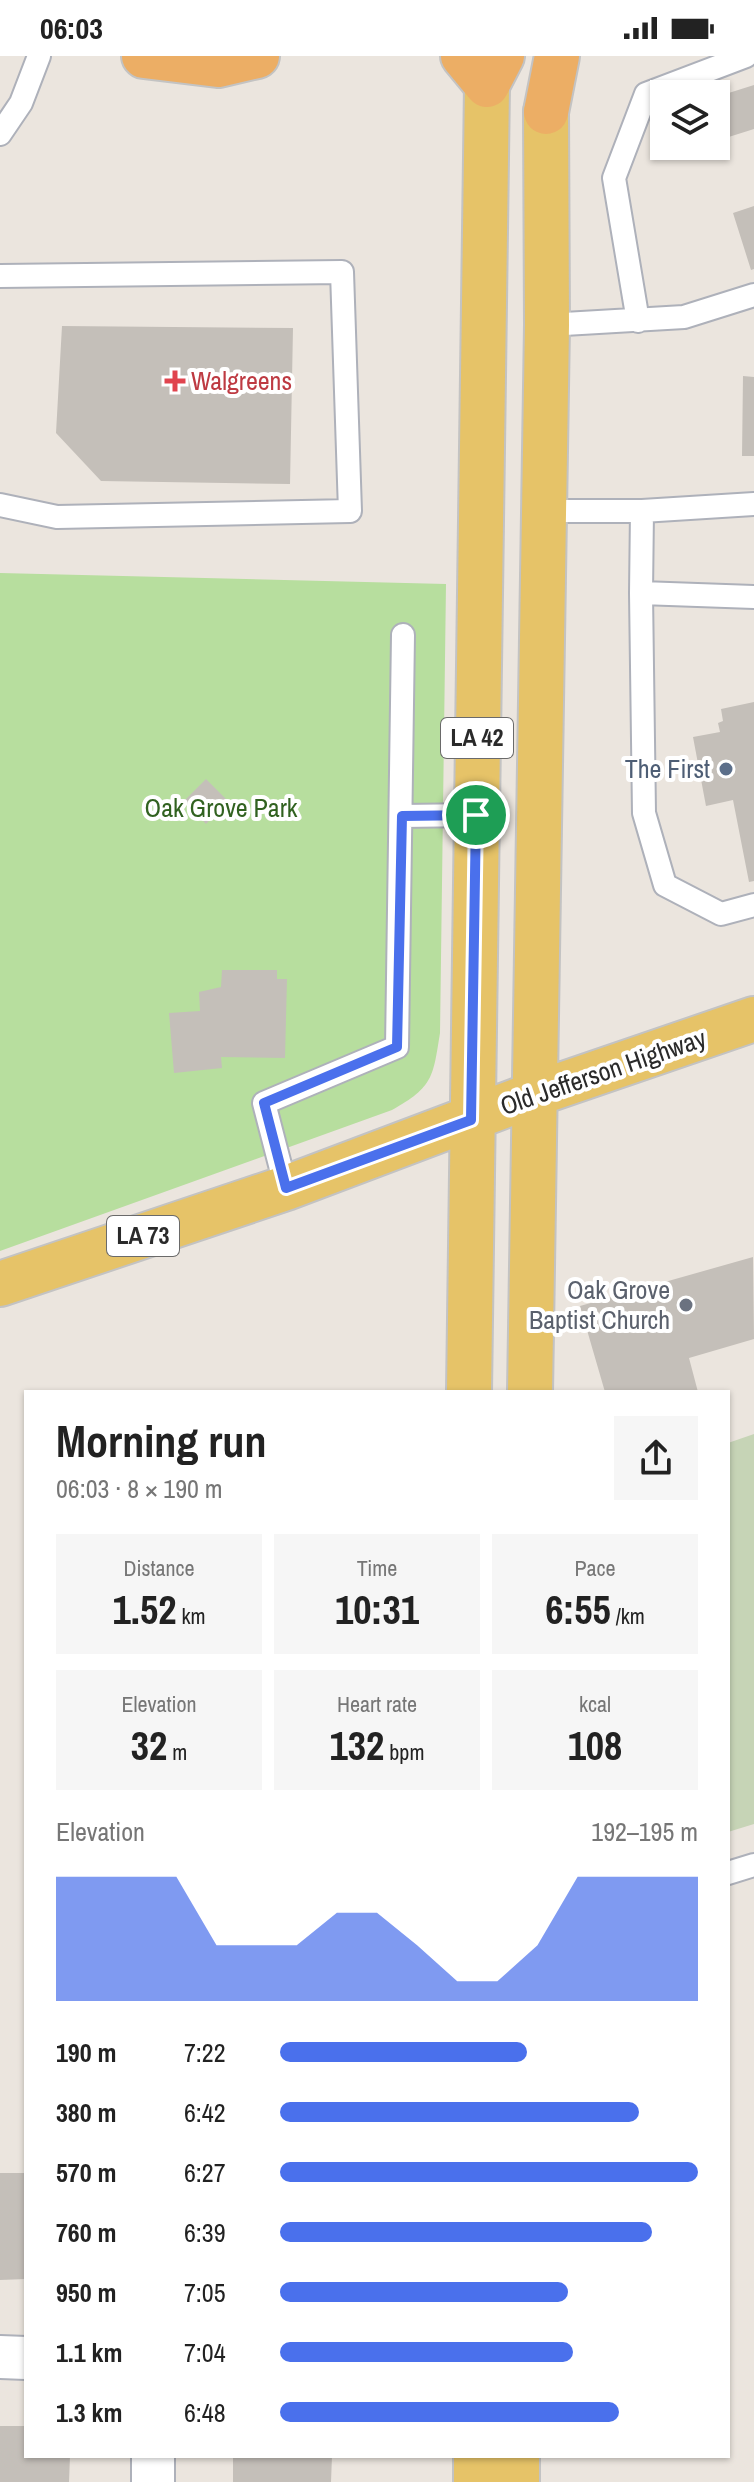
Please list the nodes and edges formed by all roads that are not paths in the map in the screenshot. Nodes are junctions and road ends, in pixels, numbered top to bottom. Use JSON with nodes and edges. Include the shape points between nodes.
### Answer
{"nodes":[{"id":1,"x":39,"y":56,"type":"edge"},
{"id":2,"x":144,"y":56,"type":"edge"},
{"id":3,"x":257,"y":56,"type":"edge"},
{"id":4,"x":543,"y":56,"type":"edge"},
{"id":5,"x":557,"y":56,"type":"edge"},
{"id":6,"x":746,"y":56,"type":"edge"},
{"id":7,"x":484,"y":66,"type":"edge"},
{"id":8,"x":546,"y":112,"type":"junction"},
{"id":9,"x":0,"y":134,"type":"edge"},
{"id":10,"x":0,"y":276,"type":"edge"},
{"id":11,"x":754,"y":295,"type":"edge"},
{"id":12,"x":638,"y":321,"type":"junction"},
{"id":13,"x":547,"y":325,"type":"junction"},
{"id":14,"x":754,"y":504,"type":"edge"},
{"id":15,"x":0,"y":505,"type":"edge"},
{"id":16,"x":542,"y":511,"type":"junction"},
{"id":17,"x":642,"y":511,"type":"junction"},
{"id":18,"x":641,"y":593,"type":"junction"},
{"id":19,"x":754,"y":597,"type":"edge"},
{"id":20,"x":403,"y":635,"type":"dead end"},
{"id":21,"x":476,"y":815,"type":"junction"},
{"id":22,"x":402,"y":816,"type":"junction"},
{"id":23,"x":754,"y":905,"type":"edge"},
{"id":24,"x":754,"y":1019,"type":"edge"},
{"id":25,"x":535,"y":1094,"type":"junction"},
{"id":26,"x":471,"y":1120,"type":"junction"},
{"id":27,"x":286,"y":1188,"type":"junction"},
{"id":28,"x":0,"y":1284,"type":"edge"},
{"id":29,"x":469,"y":1390,"type":"edge"},
{"id":30,"x":530,"y":1390,"type":"edge"},
{"id":31,"x":754,"y":1865,"type":"edge"},
{"id":32,"x":730,"y":1872,"type":"edge"},
{"id":33,"x":0,"y":2357,"type":"edge"},
{"id":34,"x":24,"y":2358,"type":"edge"},
{"id":35,"x":153,"y":2458,"type":"edge"},
{"id":36,"x":476,"y":2458,"type":"edge"},
{"id":37,"x":517,"y":2458,"type":"edge"},
{"id":38,"x":153,"y":2482,"type":"edge"},
{"id":39,"x":476,"y":2482,"type":"edge"},
{"id":40,"x":517,"y":2482,"type":"edge"}],
"edges":[{"from":1,"to":9,"type":"lane","via":[[21,103]]},
{"from":2,"to":3,"type":"highway","via":[[218,65]]},
{"from":4,"to":8,"type":"highway"},
{"from":5,"to":8,"type":"highway"},
{"from":6,"to":12,"type":"lane","via":[[646,94],[614,178]]},
{"from":7,"to":21,"type":"main road","number":"LA 42"},
{"from":8,"to":13,"type":"main road","number":"LA 42"},
{"from":10,"to":15,"type":"lane","via":[[342,272],[350,511],[57,517]]},
{"from":11,"to":12,"type":"lane","via":[[684,317]]},
{"from":12,"to":13,"type":"lane"},
{"from":13,"to":16,"type":"main road","number":"LA 42"},
{"from":14,"to":17,"type":"lane"},
{"from":16,"to":17,"type":"lane"},
{"from":16,"to":25,"type":"main road","number":"LA 42"},
{"from":17,"to":18,"type":"lane"},
{"from":18,"to":19,"type":"lane"},
{"from":18,"to":23,"type":"lane","via":[[644,813],[665,885],[721,914]]},
{"from":20,"to":22,"type":"lane"},
{"from":21,"to":22,"type":"lane"},
{"from":21,"to":26,"type":"main road","number":"LA 42"},
{"from":22,"to":27,"type":"lane","via":[[397,1047],[264,1103]]},
{"from":24,"to":25,"type":"main road","name":"Old Jefferson Highway","number":"LA 73"},
{"from":25,"to":26,"type":"main road","name":"Old Jefferson Highway","number":"LA 73"},
{"from":25,"to":30,"type":"main road","number":"LA 42"},
{"from":26,"to":27,"type":"main road","name":"Old Jefferson Highway","number":"LA 73"},
{"from":26,"to":29,"type":"main road","number":"LA 42"},
{"from":27,"to":28,"type":"main road","name":"Old Jefferson Highway","number":"LA 73"},
{"from":31,"to":32,"type":"lane"},
{"from":33,"to":34,"type":"street"},
{"from":35,"to":38,"type":"street"},
{"from":36,"to":39,"type":"main road"},
{"from":37,"to":40,"type":"main road"}]}
